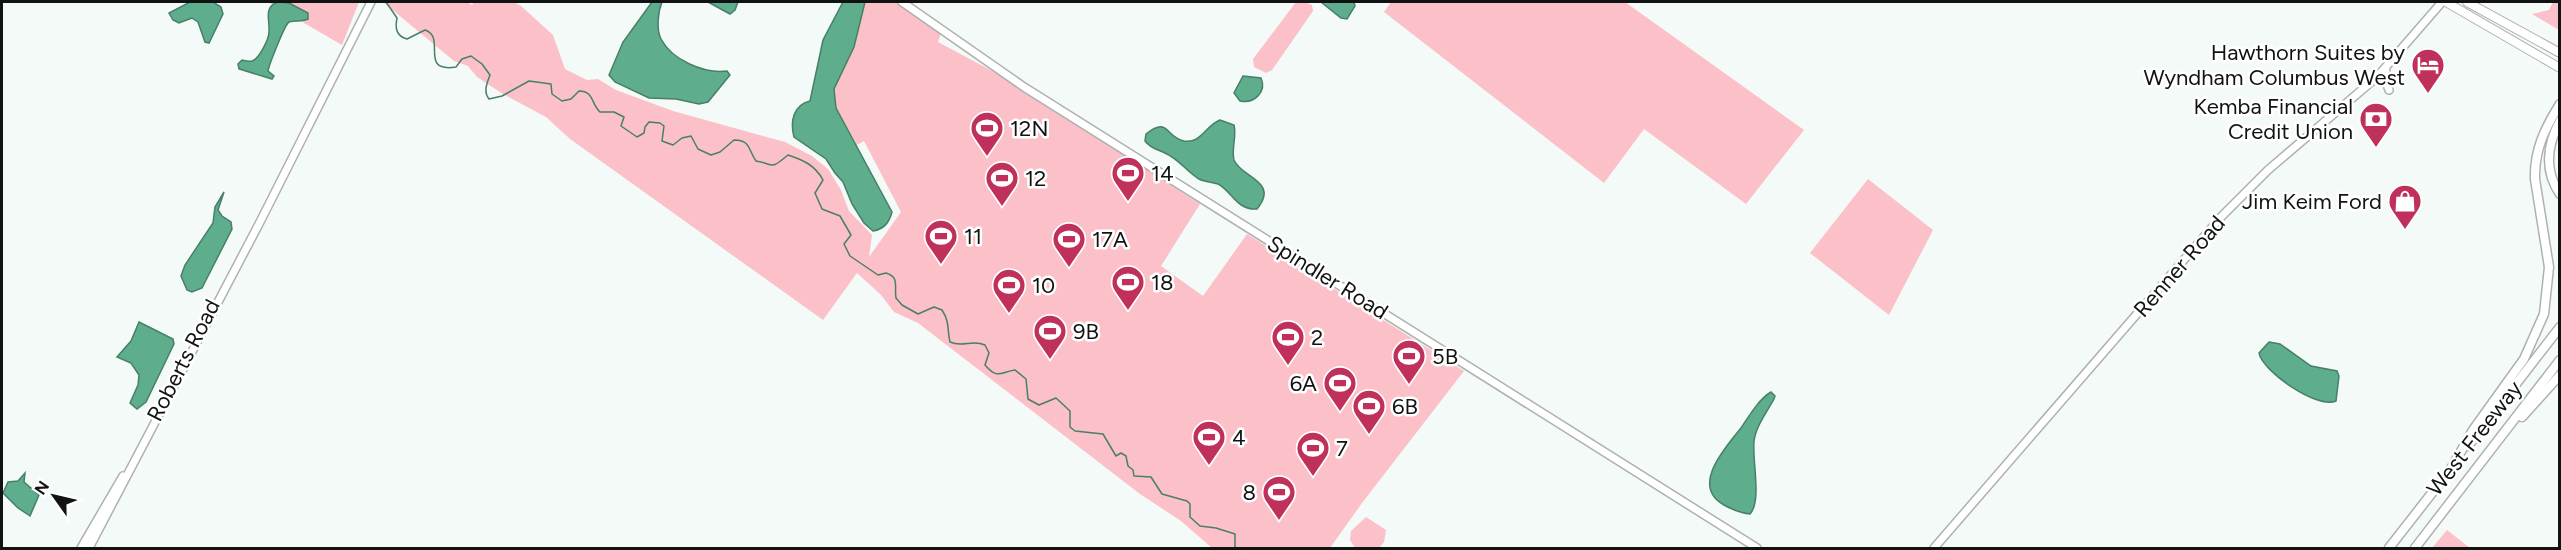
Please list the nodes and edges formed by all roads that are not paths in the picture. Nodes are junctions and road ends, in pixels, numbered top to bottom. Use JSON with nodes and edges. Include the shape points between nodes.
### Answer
{"nodes":[{"id":1,"x":371,"y":2,"type":"edge"},
{"id":2,"x":902,"y":2,"type":"edge"},
{"id":3,"x":2444,"y":2,"type":"edge"},
{"id":4,"x":2467,"y":2,"type":"edge"},
{"id":5,"x":2559,"y":53,"type":"edge"},
{"id":6,"x":2386,"y":68,"type":"junction"},
{"id":7,"x":2559,"y":68,"type":"edge"},
{"id":8,"x":2369,"y":85,"type":"junction"},
{"id":9,"x":2559,"y":104,"type":"edge"},
{"id":10,"x":2559,"y":121,"type":"edge"},
{"id":11,"x":285,"y":172,"type":"junction"},
{"id":12,"x":2559,"y":194,"type":"edge"},
{"id":13,"x":206,"y":315,"type":"junction"},
{"id":14,"x":2559,"y":327,"type":"edge"},
{"id":15,"x":198,"y":340,"type":"junction"},
{"id":16,"x":2559,"y":360,"type":"edge"},
{"id":17,"x":2559,"y":375,"type":"edge"},
{"id":18,"x":139,"y":444,"type":"junction"},
{"id":19,"x":132,"y":467,"type":"junction"},
{"id":20,"x":2451,"y":469,"type":"junction"},
{"id":21,"x":2467,"y":481,"type":"junction"},
{"id":22,"x":81,"y":549,"type":"edge"},
{"id":23,"x":89,"y":549,"type":"edge"},
{"id":24,"x":1757,"y":549,"type":"edge"},
{"id":25,"x":1934,"y":549,"type":"edge"},
{"id":26,"x":2389,"y":549,"type":"edge"},
{"id":27,"x":2415,"y":549,"type":"edge"}],
"edges":[{"from":1,"to":11,"type":"main road","name":"Roberts Road"},
{"from":2,"to":24,"type":"main road","name":"Spindler Road","via":[[1024,87]]},
{"from":3,"to":6,"type":"main road","name":"Renner Road"},
{"from":3,"to":7,"type":"main road"},
{"from":4,"to":5,"type":"main road"},
{"from":6,"to":8,"type":"main road","name":"Renner Road"},
{"from":6,"to":8,"type":"main road","via":[[2384,76],[2389,90]]},
{"from":8,"to":25,"type":"main road","name":"Renner Road","via":[[2268,170],[2221,217]]},
{"from":9,"to":20,"type":"highway","via":[[2536,151],[2535,179],[2549,267],[2544,314],[2524,359],[2473,430]]},
{"from":10,"to":12,"type":"highway","via":[[2548,151],[2550,174]]},
{"from":11,"to":13,"type":"main road","name":"Roberts Road"},
{"from":11,"to":15,"type":"main road","name":"Roberts Road"},
{"from":13,"to":15,"type":"main road"},
{"from":13,"to":18,"type":"main road","name":"Roberts Road"},
{"from":14,"to":20,"type":"highway","name":"West Freeway"},
{"from":15,"to":19,"type":"main road","name":"Roberts Road"},
{"from":16,"to":21,"type":"highway","name":"West Freeway"},
{"from":17,"to":21,"type":"highway"},
{"from":18,"to":19,"type":"main road"},
{"from":18,"to":22,"type":"main road","name":"Roberts Road"},
{"from":19,"to":23,"type":"main road","name":"Roberts Road"},
{"from":20,"to":26,"type":"highway","name":"West Freeway"},
{"from":21,"to":27,"type":"highway","name":"West Freeway"}]}
